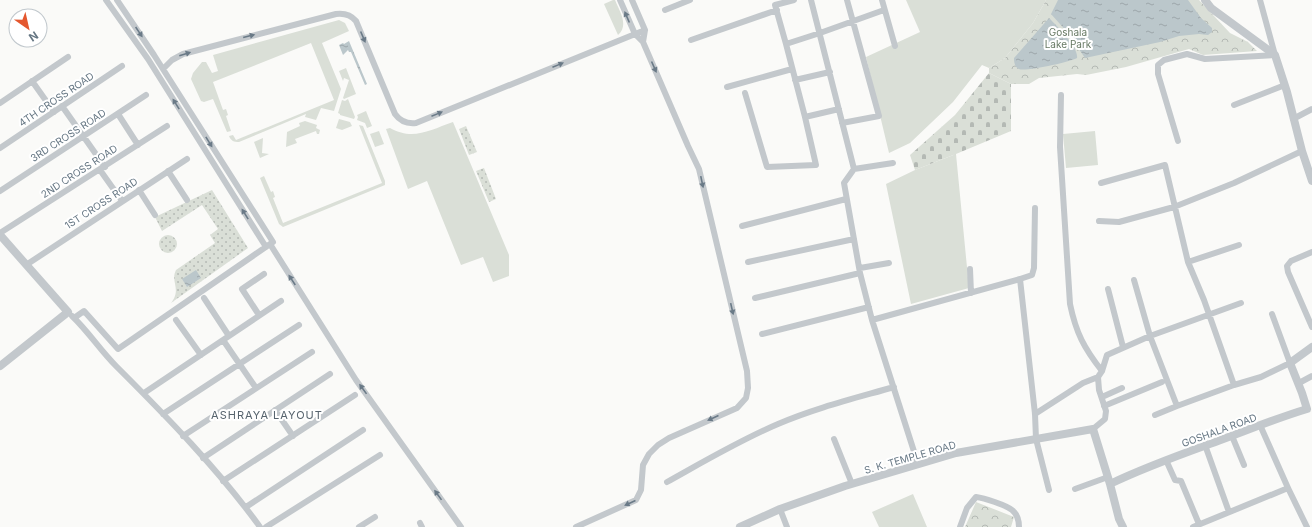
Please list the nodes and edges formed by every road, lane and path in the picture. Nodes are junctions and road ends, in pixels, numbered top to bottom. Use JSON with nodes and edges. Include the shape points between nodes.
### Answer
{"nodes":[{"id":1,"x":106,"y":0,"type":"edge"},
{"id":2,"x":117,"y":0,"type":"edge"},
{"id":3,"x":620,"y":0,"type":"edge"},
{"id":4,"x":632,"y":0,"type":"edge"},
{"id":5,"x":690,"y":0,"type":"edge"},
{"id":6,"x":794,"y":0,"type":"edge"},
{"id":7,"x":812,"y":0,"type":"edge"},
{"id":8,"x":847,"y":0,"type":"edge"},
{"id":9,"x":882,"y":0,"type":"edge"},
{"id":10,"x":1205,"y":0,"type":"edge"},
{"id":11,"x":1261,"y":0,"type":"edge"},
{"id":12,"x":775,"y":5,"type":"edge"},
{"id":13,"x":665,"y":10,"type":"dead end"},
{"id":14,"x":884,"y":10,"type":"junction"},
{"id":15,"x":853,"y":21,"type":"junction"},
{"id":16,"x":644,"y":30,"type":"junction"},
{"id":17,"x":820,"y":33,"type":"junction"},
{"id":18,"x":634,"y":34,"type":"junction"},
{"id":19,"x":691,"y":40,"type":"dead end"},
{"id":20,"x":642,"y":42,"type":"junction"},
{"id":21,"x":786,"y":44,"type":"junction"},
{"id":22,"x":895,"y":46,"type":"dead end"},
{"id":23,"x":1275,"y":55,"type":"junction"},
{"id":24,"x":68,"y":57,"type":"dead end"},
{"id":25,"x":122,"y":66,"type":"dead end"},
{"id":26,"x":163,"y":69,"type":"junction"},
{"id":27,"x":792,"y":69,"type":"junction"},
{"id":28,"x":830,"y":72,"type":"junction"},
{"id":29,"x":795,"y":80,"type":"junction"},
{"id":30,"x":32,"y":81,"type":"junction"},
{"id":31,"x":1285,"y":85,"type":"junction"},
{"id":32,"x":727,"y":87,"type":"dead end"},
{"id":33,"x":745,"y":93,"type":"dead end"},
{"id":34,"x":146,"y":95,"type":"dead end"},
{"id":35,"x":1061,"y":95,"type":"dead end"},
{"id":36,"x":0,"y":103,"type":"edge"},
{"id":37,"x":1234,"y":105,"type":"dead end"},
{"id":38,"x":62,"y":106,"type":"junction"},
{"id":39,"x":839,"y":109,"type":"junction"},
{"id":40,"x":1312,"y":109,"type":"edge"},
{"id":41,"x":54,"y":112,"type":"junction"},
{"id":42,"x":118,"y":114,"type":"junction"},
{"id":43,"x":804,"y":117,"type":"junction"},
{"id":44,"x":1294,"y":119,"type":"junction"},
{"id":45,"x":842,"y":123,"type":"junction"},
{"id":46,"x":168,"y":126,"type":"dead end"},
{"id":47,"x":83,"y":136,"type":"junction"},
{"id":48,"x":1178,"y":141,"type":"dead end"},
{"id":49,"x":138,"y":145,"type":"junction"},
{"id":50,"x":0,"y":148,"type":"edge"},
{"id":51,"x":1302,"y":151,"type":"junction"},
{"id":52,"x":187,"y":158,"type":"dead end"},
{"id":53,"x":893,"y":163,"type":"dead end"},
{"id":54,"x":103,"y":168,"type":"junction"},
{"id":55,"x":1310,"y":168,"type":"edge"},
{"id":56,"x":854,"y":169,"type":"junction"},
{"id":57,"x":168,"y":171,"type":"junction"},
{"id":58,"x":1312,"y":181,"type":"edge"},
{"id":59,"x":1100,"y":183,"type":"dead end"},
{"id":60,"x":139,"y":190,"type":"junction"},
{"id":61,"x":0,"y":191,"type":"edge"},
{"id":62,"x":846,"y":199,"type":"junction"},
{"id":63,"x":187,"y":200,"type":"dead end"},
{"id":64,"x":122,"y":201,"type":"junction"},
{"id":65,"x":1174,"y":207,"type":"junction"},
{"id":66,"x":1035,"y":208,"type":"dead end"},
{"id":67,"x":155,"y":215,"type":"dead end"},
{"id":68,"x":1099,"y":221,"type":"dead end"},
{"id":69,"x":742,"y":226,"type":"dead end"},
{"id":70,"x":0,"y":234,"type":"edge"},
{"id":71,"x":854,"y":238,"type":"junction"},
{"id":72,"x":269,"y":245,"type":"junction"},
{"id":73,"x":1239,"y":245,"type":"dead end"},
{"id":74,"x":1312,"y":252,"type":"edge"},
{"id":75,"x":748,"y":262,"type":"dead end"},
{"id":76,"x":1188,"y":262,"type":"junction"},
{"id":77,"x":889,"y":263,"type":"dead end"},
{"id":78,"x":26,"y":265,"type":"junction"},
{"id":79,"x":970,"y":269,"type":"dead end"},
{"id":80,"x":860,"y":271,"type":"junction"},
{"id":81,"x":264,"y":274,"type":"dead end"},
{"id":82,"x":994,"y":278,"type":"dead end"},
{"id":83,"x":1020,"y":278,"type":"junction"},
{"id":84,"x":1134,"y":280,"type":"dead end"},
{"id":85,"x":995,"y":286,"type":"junction"},
{"id":86,"x":1108,"y":289,"type":"dead end"},
{"id":87,"x":971,"y":293,"type":"junction"},
{"id":88,"x":204,"y":298,"type":"dead end"},
{"id":89,"x":755,"y":298,"type":"dead end"},
{"id":90,"x":281,"y":301,"type":"dead end"},
{"id":91,"x":1241,"y":303,"type":"dead end"},
{"id":92,"x":869,"y":307,"type":"junction"},
{"id":93,"x":1272,"y":314,"type":"dead end"},
{"id":94,"x":71,"y":315,"type":"junction"},
{"id":95,"x":260,"y":315,"type":"junction"},
{"id":96,"x":1210,"y":315,"type":"junction"},
{"id":97,"x":176,"y":320,"type":"dead end"},
{"id":98,"x":872,"y":320,"type":"junction"},
{"id":99,"x":298,"y":325,"type":"dead end"},
{"id":100,"x":1312,"y":327,"type":"edge"},
{"id":101,"x":762,"y":334,"type":"dead end"},
{"id":102,"x":229,"y":336,"type":"junction"},
{"id":103,"x":1150,"y":336,"type":"junction"},
{"id":104,"x":223,"y":340,"type":"junction"},
{"id":105,"x":1123,"y":347,"type":"junction"},
{"id":106,"x":1312,"y":347,"type":"edge"},
{"id":107,"x":312,"y":352,"type":"dead end"},
{"id":108,"x":200,"y":355,"type":"junction"},
{"id":109,"x":1290,"y":363,"type":"junction"},
{"id":110,"x":240,"y":364,"type":"junction"},
{"id":111,"x":0,"y":366,"type":"edge"},
{"id":112,"x":330,"y":374,"type":"dead end"},
{"id":113,"x":1100,"y":374,"type":"junction"},
{"id":114,"x":1312,"y":376,"type":"edge"},
{"id":115,"x":1162,"y":382,"type":"dead end"},
{"id":116,"x":1299,"y":383,"type":"junction"},
{"id":117,"x":1234,"y":385,"type":"junction"},
{"id":118,"x":894,"y":387,"type":"junction"},
{"id":119,"x":256,"y":388,"type":"junction"},
{"id":120,"x":1122,"y":388,"type":"dead end"},
{"id":121,"x":144,"y":392,"type":"junction"},
{"id":122,"x":354,"y":395,"type":"dead end"},
{"id":123,"x":1102,"y":397,"type":"junction"},
{"id":124,"x":1104,"y":406,"type":"junction"},
{"id":125,"x":1177,"y":406,"type":"junction"},
{"id":126,"x":275,"y":410,"type":"junction"},
{"id":127,"x":1310,"y":412,"type":"edge"},
{"id":128,"x":163,"y":414,"type":"junction"},
{"id":129,"x":1035,"y":414,"type":"junction"},
{"id":130,"x":1155,"y":415,"type":"dead end"},
{"id":131,"x":1260,"y":425,"type":"junction"},
{"id":132,"x":1093,"y":429,"type":"junction"},
{"id":133,"x":363,"y":430,"type":"dead end"},
{"id":134,"x":183,"y":436,"type":"junction"},
{"id":135,"x":293,"y":436,"type":"junction"},
{"id":136,"x":1232,"y":436,"type":"junction"},
{"id":137,"x":834,"y":439,"type":"dead end"},
{"id":138,"x":1036,"y":439,"type":"junction"},
{"id":139,"x":1205,"y":445,"type":"junction"},
{"id":140,"x":380,"y":455,"type":"dead end"},
{"id":141,"x":203,"y":458,"type":"junction"},
{"id":142,"x":1166,"y":460,"type":"junction"},
{"id":143,"x":918,"y":464,"type":"junction"},
{"id":144,"x":1244,"y":465,"type":"dead end"},
{"id":145,"x":1109,"y":480,"type":"junction"},
{"id":146,"x":223,"y":481,"type":"junction"},
{"id":147,"x":667,"y":482,"type":"dead end"},
{"id":148,"x":852,"y":484,"type":"junction"},
{"id":149,"x":1288,"y":488,"type":"junction"},
{"id":150,"x":1075,"y":489,"type":"dead end"},
{"id":151,"x":1049,"y":490,"type":"dead end"},
{"id":152,"x":246,"y":507,"type":"junction"},
{"id":153,"x":780,"y":509,"type":"junction"},
{"id":154,"x":1229,"y":512,"type":"junction"},
{"id":155,"x":375,"y":517,"type":"dead end"},
{"id":156,"x":1199,"y":524,"type":"junction"},
{"id":157,"x":260,"y":527,"type":"edge"},
{"id":158,"x":266,"y":527,"type":"edge"},
{"id":159,"x":359,"y":527,"type":"edge"},
{"id":160,"x":461,"y":527,"type":"edge"},
{"id":161,"x":576,"y":527,"type":"edge"},
{"id":162,"x":740,"y":527,"type":"edge"},
{"id":163,"x":787,"y":527,"type":"edge"},
{"id":164,"x":960,"y":527,"type":"edge"},
{"id":165,"x":1019,"y":527,"type":"edge"},
{"id":166,"x":1123,"y":527,"type":"edge"},
{"id":167,"x":1193,"y":527,"type":"edge"},
{"id":168,"x":1305,"y":527,"type":"edge"}],
"edges":[{"from":72,"to":1,"type":"street","one_way":true,"via":[[148,59]]},
{"from":2,"to":26,"type":"street","one_way":true},
{"from":18,"to":3,"type":"street","one_way":true},
{"from":4,"to":16,"type":"street"},
{"from":5,"to":13,"type":"street"},
{"from":6,"to":12,"type":"street"},
{"from":7,"to":17,"type":"street"},
{"from":8,"to":15,"type":"street"},
{"from":9,"to":14,"type":"street"},
{"from":10,"to":23,"type":"street","via":[[1211,8]]},
{"from":11,"to":23,"type":"street"},
{"from":12,"to":19,"type":"street"},
{"from":12,"to":21,"type":"street"},
{"from":14,"to":15,"type":"street"},
{"from":14,"to":22,"type":"street"},
{"from":15,"to":17,"type":"street"},
{"from":15,"to":45,"type":"street","via":[[879,116]]},
{"from":16,"to":18,"type":"street"},
{"from":16,"to":20,"type":"street"},
{"from":17,"to":21,"type":"street"},
{"from":17,"to":28,"type":"street"},
{"from":18,"to":20,"type":"street"},
{"from":26,"to":18,"type":"street","one_way":true,"via":[[183,54],[344,14],[356,21],[395,114],[404,122],[412,123]]},
{"from":20,"to":161,"type":"street","one_way":true,"via":[[699,169],[747,372],[748,388],[746,398],[736,408],[658,445],[643,465],[641,490],[636,500]]},
{"from":21,"to":27,"type":"street"},
{"from":23,"to":31,"type":"street"},
{"from":23,"to":48,"type":"street","via":[[1205,59],[1187,54],[1164,60],[1158,65],[1158,74]]},
{"from":24,"to":30,"type":"street"},
{"from":25,"to":38,"type":"street","name":"4TH CROSS ROAD"},
{"from":26,"to":72,"type":"street","one_way":true},
{"from":27,"to":29,"type":"street"},
{"from":27,"to":32,"type":"street"},
{"from":28,"to":29,"type":"street"},
{"from":28,"to":39,"type":"street"},
{"from":29,"to":43,"type":"street"},
{"from":30,"to":36,"type":"street"},
{"from":30,"to":41,"type":"street"},
{"from":31,"to":37,"type":"street"},
{"from":31,"to":44,"type":"street"},
{"from":33,"to":43,"type":"street","via":[[767,167],[816,164]]},
{"from":34,"to":42,"type":"street","name":"3RD CROSS ROAD"},
{"from":35,"to":113,"type":"street","via":[[1060,147],[1070,304],[1074,324]]},
{"from":38,"to":41,"type":"street","name":"4TH CROSS ROAD"},
{"from":38,"to":47,"type":"street"},
{"from":39,"to":43,"type":"street"},
{"from":39,"to":45,"type":"street"},
{"from":40,"to":44,"type":"street"},
{"from":41,"to":50,"type":"street","name":"4TH CROSS ROAD"},
{"from":42,"to":47,"type":"street","name":"3RD CROSS ROAD"},
{"from":42,"to":49,"type":"street"},
{"from":44,"to":51,"type":"street"},
{"from":45,"to":56,"type":"street"},
{"from":46,"to":49,"type":"street","name":"2ND CROSS ROAD"},
{"from":47,"to":54,"type":"street"},
{"from":47,"to":61,"type":"street","name":"3RD CROSS ROAD"},
{"from":49,"to":54,"type":"street","name":"2ND CROSS ROAD"},
{"from":51,"to":55,"type":"street"},
{"from":51,"to":65,"type":"street","via":[[1234,183]]},
{"from":52,"to":57,"type":"street","name":"1ST CROSS ROAD"},
{"from":53,"to":56,"type":"street"},
{"from":54,"to":64,"type":"street"},
{"from":54,"to":70,"type":"street","name":"2ND CROSS ROAD"},
{"from":55,"to":58,"type":"street"},
{"from":56,"to":62,"type":"street","via":[[844,183]]},
{"from":57,"to":60,"type":"street","name":"1ST CROSS ROAD"},
{"from":57,"to":63,"type":"street"},
{"from":59,"to":65,"type":"street","via":[[1165,165]]},
{"from":60,"to":64,"type":"street","name":"1ST CROSS ROAD"},
{"from":60,"to":67,"type":"street"},
{"from":62,"to":69,"type":"street"},
{"from":62,"to":71,"type":"street"},
{"from":64,"to":78,"type":"street","name":"1ST CROSS ROAD"},
{"from":65,"to":68,"type":"street","via":[[1119,222]]},
{"from":65,"to":76,"type":"street"},
{"from":66,"to":83,"type":"street","via":[[1034,268],[1032,275]]},
{"from":70,"to":78,"type":"street"},
{"from":71,"to":75,"type":"street"},
{"from":71,"to":80,"type":"street"},
{"from":72,"to":94,"type":"street","via":[[118,350],[84,311]]},
{"from":160,"to":72,"type":"street","one_way":true,"via":[[356,380]]},
{"from":73,"to":76,"type":"street"},
{"from":74,"to":100,"type":"street","via":[[1291,261],[1287,266]]},
{"from":76,"to":96,"type":"street"},
{"from":77,"to":80,"type":"street"},
{"from":78,"to":94,"type":"street"},
{"from":79,"to":87,"type":"street"},
{"from":80,"to":89,"type":"street"},
{"from":80,"to":92,"type":"street"},
{"from":81,"to":95,"type":"street","via":[[242,289]]},
{"from":82,"to":85,"type":"street"},
{"from":83,"to":85,"type":"street"},
{"from":83,"to":129,"type":"street"},
{"from":84,"to":103,"type":"street"},
{"from":85,"to":87,"type":"street"},
{"from":86,"to":105,"type":"street"},
{"from":87,"to":98,"type":"street"},
{"from":88,"to":102,"type":"street"},
{"from":90,"to":95,"type":"street"},
{"from":91,"to":96,"type":"street"},
{"from":92,"to":98,"type":"street"},
{"from":92,"to":101,"type":"street"},
{"from":93,"to":109,"type":"street"},
{"from":94,"to":111,"type":"street"},
{"from":94,"to":121,"type":"street"},
{"from":95,"to":102,"type":"street"},
{"from":96,"to":103,"type":"street"},
{"from":96,"to":117,"type":"street"},
{"from":97,"to":108,"type":"street"},
{"from":98,"to":118,"type":"street"},
{"from":99,"to":110,"type":"street"},
{"from":102,"to":104,"type":"street"},
{"from":103,"to":105,"type":"street"},
{"from":103,"to":125,"type":"street"},
{"from":104,"to":108,"type":"street"},
{"from":104,"to":110,"type":"street"},
{"from":105,"to":113,"type":"street","via":[[1107,355]]},
{"from":106,"to":109,"type":"street"},
{"from":107,"to":119,"type":"street"},
{"from":108,"to":121,"type":"street"},
{"from":109,"to":116,"type":"street","name":"GOSHALA ROAD"},
{"from":109,"to":117,"type":"street","via":[[1261,377]]},
{"from":110,"to":119,"type":"street"},
{"from":110,"to":128,"type":"street"},
{"from":112,"to":126,"type":"street"},
{"from":113,"to":123,"type":"street"},
{"from":113,"to":129,"type":"street"},
{"from":114,"to":116,"type":"street"},
{"from":115,"to":124,"type":"street"},
{"from":116,"to":127,"type":"street","name":"GOSHALA ROAD"},
{"from":117,"to":125,"type":"street"},
{"from":118,"to":143,"type":"street"},
{"from":118,"to":147,"type":"street","via":[[779,423]]},
{"from":119,"to":134,"type":"street"},
{"from":120,"to":123,"type":"street"},
{"from":121,"to":128,"type":"street"},
{"from":122,"to":135,"type":"street"},
{"from":123,"to":124,"type":"street"},
{"from":124,"to":132,"type":"street","via":[[1105,419]]},
{"from":125,"to":130,"type":"street"},
{"from":126,"to":135,"type":"street"},
{"from":126,"to":141,"type":"street"},
{"from":127,"to":131,"type":"street","name":"GOSHALA ROAD","via":[[1288,415]]},
{"from":128,"to":134,"type":"street"},
{"from":129,"to":138,"type":"street"},
{"from":131,"to":136,"type":"street","name":"GOSHALA ROAD"},
{"from":131,"to":149,"type":"street"},
{"from":132,"to":138,"type":"street","name":"S. K. TEMPLE ROAD"},
{"from":132,"to":145,"type":"street"},
{"from":133,"to":152,"type":"street"},
{"from":134,"to":141,"type":"street"},
{"from":135,"to":146,"type":"street"},
{"from":136,"to":139,"type":"street","name":"GOSHALA ROAD"},
{"from":136,"to":144,"type":"street"},
{"from":137,"to":148,"type":"street"},
{"from":138,"to":143,"type":"street","name":"S. K. TEMPLE ROAD","via":[[956,453]]},
{"from":138,"to":151,"type":"street"},
{"from":139,"to":142,"type":"street","name":"GOSHALA ROAD"},
{"from":139,"to":154,"type":"street"},
{"from":140,"to":158,"type":"street"},
{"from":141,"to":146,"type":"street"},
{"from":142,"to":145,"type":"street","name":"GOSHALA ROAD"},
{"from":142,"to":156,"type":"street","via":[[1175,480],[1181,481]]},
{"from":143,"to":148,"type":"street","name":"S. K. TEMPLE ROAD"},
{"from":145,"to":150,"type":"street"},
{"from":145,"to":166,"type":"street"},
{"from":146,"to":152,"type":"street"},
{"from":148,"to":153,"type":"street","name":"S. K. TEMPLE ROAD"},
{"from":149,"to":154,"type":"street"},
{"from":149,"to":168,"type":"street"},
{"from":152,"to":157,"type":"street"},
{"from":153,"to":162,"type":"street","name":"S. K. TEMPLE ROAD"},
{"from":153,"to":163,"type":"street"},
{"from":154,"to":156,"type":"street"},
{"from":155,"to":159,"type":"street"},
{"from":156,"to":167,"type":"street"},
{"from":164,"to":165,"type":"street","via":[[967,508],[976,497],[985,498],[1012,510],[1019,519]]}]}
